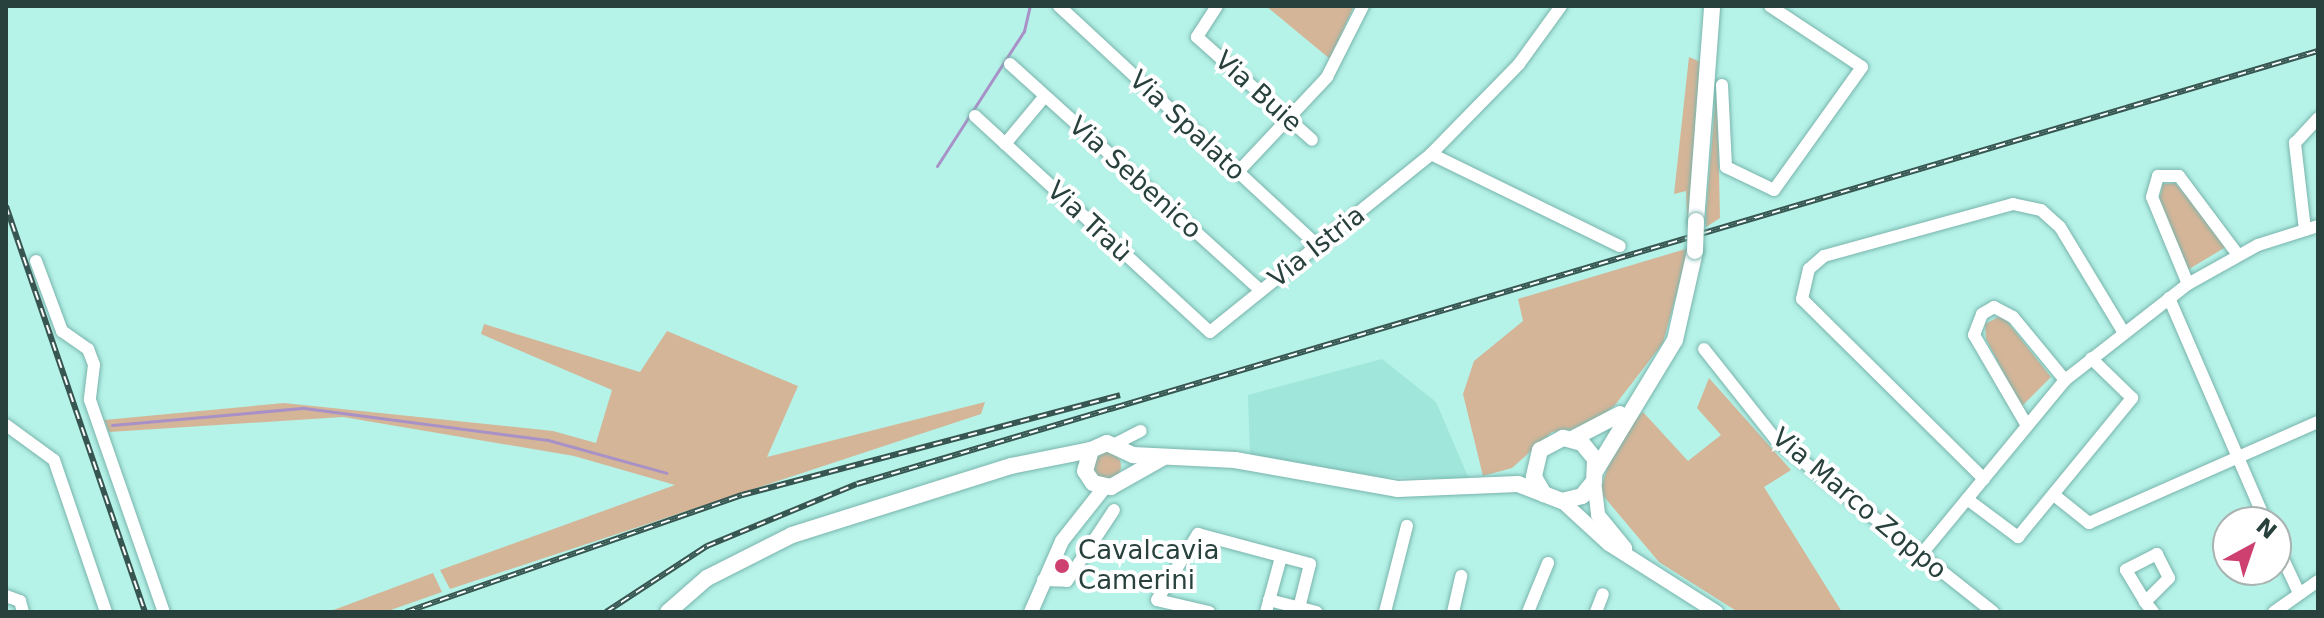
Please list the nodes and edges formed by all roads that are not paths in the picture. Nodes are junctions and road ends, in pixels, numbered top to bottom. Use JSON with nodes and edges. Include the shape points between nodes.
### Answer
{"nodes":[{"id":1,"x":1059,"y":6,"type":"edge"},
{"id":2,"x":1217,"y":6,"type":"edge"},
{"id":3,"x":1363,"y":6,"type":"edge"},
{"id":4,"x":1561,"y":6,"type":"edge"},
{"id":5,"x":1712,"y":6,"type":"edge"},
{"id":6,"x":1770,"y":6,"type":"edge"},
{"id":7,"x":1010,"y":64,"type":"dead end"},
{"id":8,"x":1722,"y":85,"type":"dead end"},
{"id":9,"x":1045,"y":96,"type":"junction"},
{"id":10,"x":975,"y":116,"type":"dead end"},
{"id":11,"x":1287,"y":118,"type":"junction"},
{"id":12,"x":2318,"y":118,"type":"edge"},
{"id":13,"x":1312,"y":140,"type":"dead end"},
{"id":14,"x":1005,"y":144,"type":"junction"},
{"id":15,"x":1431,"y":154,"type":"junction"},
{"id":16,"x":1237,"y":173,"type":"junction"},
{"id":17,"x":2312,"y":228,"type":"edge"},
{"id":18,"x":1316,"y":244,"type":"junction"},
{"id":19,"x":1620,"y":246,"type":"dead end"},
{"id":20,"x":2238,"y":255,"type":"junction"},
{"id":21,"x":36,"y":261,"type":"dead end"},
{"id":22,"x":2188,"y":284,"type":"junction"},
{"id":23,"x":1261,"y":291,"type":"junction"},
{"id":24,"x":2169,"y":298,"type":"junction"},
{"id":25,"x":1202,"y":328,"type":"joint"},
{"id":26,"x":2124,"y":333,"type":"junction"},
{"id":27,"x":1704,"y":349,"type":"dead end"},
{"id":28,"x":2091,"y":358,"type":"junction"},
{"id":29,"x":2065,"y":380,"type":"junction"},
{"id":30,"x":1630,"y":406,"type":"junction"},
{"id":31,"x":2318,"y":422,"type":"edge"},
{"id":32,"x":2026,"y":424,"type":"junction"},
{"id":33,"x":6,"y":425,"type":"edge"},
{"id":34,"x":1141,"y":431,"type":"dead end"},
{"id":35,"x":1572,"y":439,"type":"junction"},
{"id":36,"x":1119,"y":449,"type":"junction"},
{"id":37,"x":1091,"y":450,"type":"junction"},
{"id":38,"x":2234,"y":454,"type":"junction"},
{"id":39,"x":1535,"y":457,"type":"junction"},
{"id":40,"x":1162,"y":458,"type":"junction"},
{"id":41,"x":1049,"y":459,"type":"junction"},
{"id":42,"x":1127,"y":473,"type":"junction"},
{"id":43,"x":1086,"y":475,"type":"junction"},
{"id":44,"x":1595,"y":475,"type":"junction"},
{"id":45,"x":1984,"y":479,"type":"junction"},
{"id":46,"x":1489,"y":486,"type":"junction"},
{"id":47,"x":1104,"y":488,"type":"junction"},
{"id":48,"x":1544,"y":494,"type":"junction"},
{"id":49,"x":2054,"y":495,"type":"junction"},
{"id":50,"x":1967,"y":499,"type":"junction"},
{"id":51,"x":1562,"y":501,"type":"junction"},
{"id":52,"x":2258,"y":506,"type":"edge"},
{"id":53,"x":1114,"y":510,"type":"dead end"},
{"id":54,"x":1078,"y":515,"type":"junction"},
{"id":55,"x":1407,"y":526,"type":"dead end"},
{"id":56,"x":1920,"y":556,"type":"junction"},
{"id":57,"x":1281,"y":557,"type":"junction"},
{"id":58,"x":1548,"y":563,"type":"dead end"},
{"id":59,"x":1648,"y":571,"type":"junction"},
{"id":60,"x":1461,"y":576,"type":"dead end"},
{"id":61,"x":2292,"y":578,"type":"edge"},
{"id":62,"x":1043,"y":580,"type":"junction"},
{"id":63,"x":2318,"y":581,"type":"edge"},
{"id":64,"x":2299,"y":593,"type":"junction"},
{"id":65,"x":1603,"y":594,"type":"dead end"},
{"id":66,"x":6,"y":596,"type":"edge"},
{"id":67,"x":1268,"y":606,"type":"edge"},
{"id":68,"x":1299,"y":608,"type":"junction"},
{"id":69,"x":673,"y":610,"type":"edge"},
{"id":70,"x":1987,"y":611,"type":"edge"},
{"id":71,"x":23,"y":612,"type":"edge"},
{"id":72,"x":106,"y":612,"type":"edge"},
{"id":73,"x":164,"y":612,"type":"edge"},
{"id":74,"x":1031,"y":612,"type":"edge"},
{"id":75,"x":1209,"y":612,"type":"edge"},
{"id":76,"x":1316,"y":612,"type":"edge"},
{"id":77,"x":1385,"y":612,"type":"edge"},
{"id":78,"x":1453,"y":612,"type":"edge"},
{"id":79,"x":1528,"y":612,"type":"edge"},
{"id":80,"x":1596,"y":612,"type":"edge"},
{"id":81,"x":1716,"y":612,"type":"edge"},
{"id":82,"x":2274,"y":612,"type":"edge"}],
"edges":[{"from":1,"to":16,"type":"street","name":"Via Spalato"},
{"from":2,"to":11,"type":"street","name":"Via Buie","via":[[1197,37]]},
{"from":3,"to":11,"type":"street","via":[[1344,54]]},
{"from":4,"to":15,"type":"street","name":"Via Istria","via":[[1519,64]]},
{"from":5,"to":30,"type":"main road","bridge":true,"via":[[1695,251],[1675,340]]},
{"from":6,"to":8,"type":"street","via":[[1862,67],[1774,190],[1726,167]]},
{"from":7,"to":9,"type":"street","name":"Via Sebenico"},
{"from":9,"to":14,"type":"street"},
{"from":9,"to":23,"type":"street","name":"Via Sebenico"},
{"from":10,"to":14,"type":"street","name":"Via Traù"},
{"from":11,"to":13,"type":"street","name":"Via Buie"},
{"from":11,"to":16,"type":"street"},
{"from":12,"to":17,"type":"street","via":[[2295,143]]},
{"from":14,"to":25,"type":"street","name":"Via Traù"},
{"from":15,"to":18,"type":"street","name":"Via Istria"},
{"from":15,"to":19,"type":"street"},
{"from":16,"to":18,"type":"street","name":"Via Spalato"},
{"from":17,"to":20,"type":"street"},
{"from":18,"to":23,"type":"street","name":"Via Istria"},
{"from":20,"to":22,"type":"street"},
{"from":20,"to":22,"type":"street","via":[[2179,176],[2158,176],[2152,197]]},
{"from":21,"to":73,"type":"street","via":[[62,331],[91,357],[90,400]]},
{"from":22,"to":24,"type":"street"},
{"from":23,"to":25,"type":"street","name":"Via Istria","via":[[1218,329]]},
{"from":24,"to":26,"type":"street"},
{"from":24,"to":38,"type":"street"},
{"from":26,"to":28,"type":"street"},
{"from":26,"to":45,"type":"street","via":[[2060,227],[2041,210],[2013,204],[1824,256],[1809,269],[1802,299]]},
{"from":27,"to":56,"type":"street","name":"Via Marco Zoppo","via":[[1776,440]]},
{"from":28,"to":29,"type":"street"},
{"from":28,"to":49,"type":"street","via":[[2132,398]]},
{"from":29,"to":32,"type":"street"},
{"from":29,"to":32,"type":"street","via":[[2013,317],[1994,307],[1982,314],[1974,335]]},
{"from":30,"to":35,"type":"main road","via":[[1593,434]]},
{"from":30,"to":44,"type":"main road"},
{"from":31,"to":38,"type":"street"},
{"from":32,"to":45,"type":"street"},
{"from":33,"to":72,"type":"street","via":[[54,460]]},
{"from":34,"to":36,"type":"street"},
{"from":35,"to":39,"type":"main road","via":[[1546,444]]},
{"from":35,"to":44,"type":"main road","via":[[1589,450]]},
{"from":36,"to":37,"type":"main road"},
{"from":36,"to":40,"type":"main road"},
{"from":36,"to":42,"type":"main road"},
{"from":37,"to":41,"type":"main road"},
{"from":37,"to":43,"type":"main road"},
{"from":38,"to":49,"type":"street","via":[[2089,523]]},
{"from":38,"to":52,"type":"street"},
{"from":39,"to":46,"type":"main road"},
{"from":39,"to":48,"type":"main road","via":[[1534,477]]},
{"from":40,"to":42,"type":"main road"},
{"from":40,"to":46,"type":"main road","via":[[1235,460],[1398,489]]},
{"from":41,"to":43,"type":"main road"},
{"from":41,"to":69,"type":"main road","via":[[792,535],[707,578]]},
{"from":42,"to":47,"type":"main road"},
{"from":43,"to":47,"type":"main road"},
{"from":43,"to":54,"type":"street"},
{"from":44,"to":51,"type":"main road","via":[[1582,496]]},
{"from":44,"to":59,"type":"street","via":[[1598,515]]},
{"from":45,"to":50,"type":"street"},
{"from":46,"to":48,"type":"main road","via":[[1518,484]]},
{"from":47,"to":54,"type":"street"},
{"from":48,"to":51,"type":"main road"},
{"from":49,"to":50,"type":"street","via":[[2018,537]]},
{"from":50,"to":56,"type":"street"},
{"from":51,"to":59,"type":"street"},
{"from":53,"to":62,"type":"street","via":[[1067,581]]},
{"from":54,"to":62,"type":"street"},
{"from":55,"to":77,"type":"street"},
{"from":56,"to":70,"type":"street","name":"Via Marco Zoppo"},
{"from":57,"to":67,"type":"street"},
{"from":57,"to":68,"type":"street","via":[[1310,564]]},
{"from":57,"to":75,"type":"street","via":[[1198,534],[1157,600]]},
{"from":58,"to":79,"type":"street"},
{"from":59,"to":81,"type":"street"},
{"from":60,"to":78,"type":"street"},
{"from":61,"to":64,"type":"street"},
{"from":62,"to":74,"type":"street"},
{"from":63,"to":64,"type":"street"},
{"from":64,"to":82,"type":"street"},
{"from":65,"to":80,"type":"street"},
{"from":66,"to":71,"type":"street","via":[[20,601]]},
{"from":67,"to":68,"type":"street"},
{"from":68,"to":76,"type":"street"}]}
